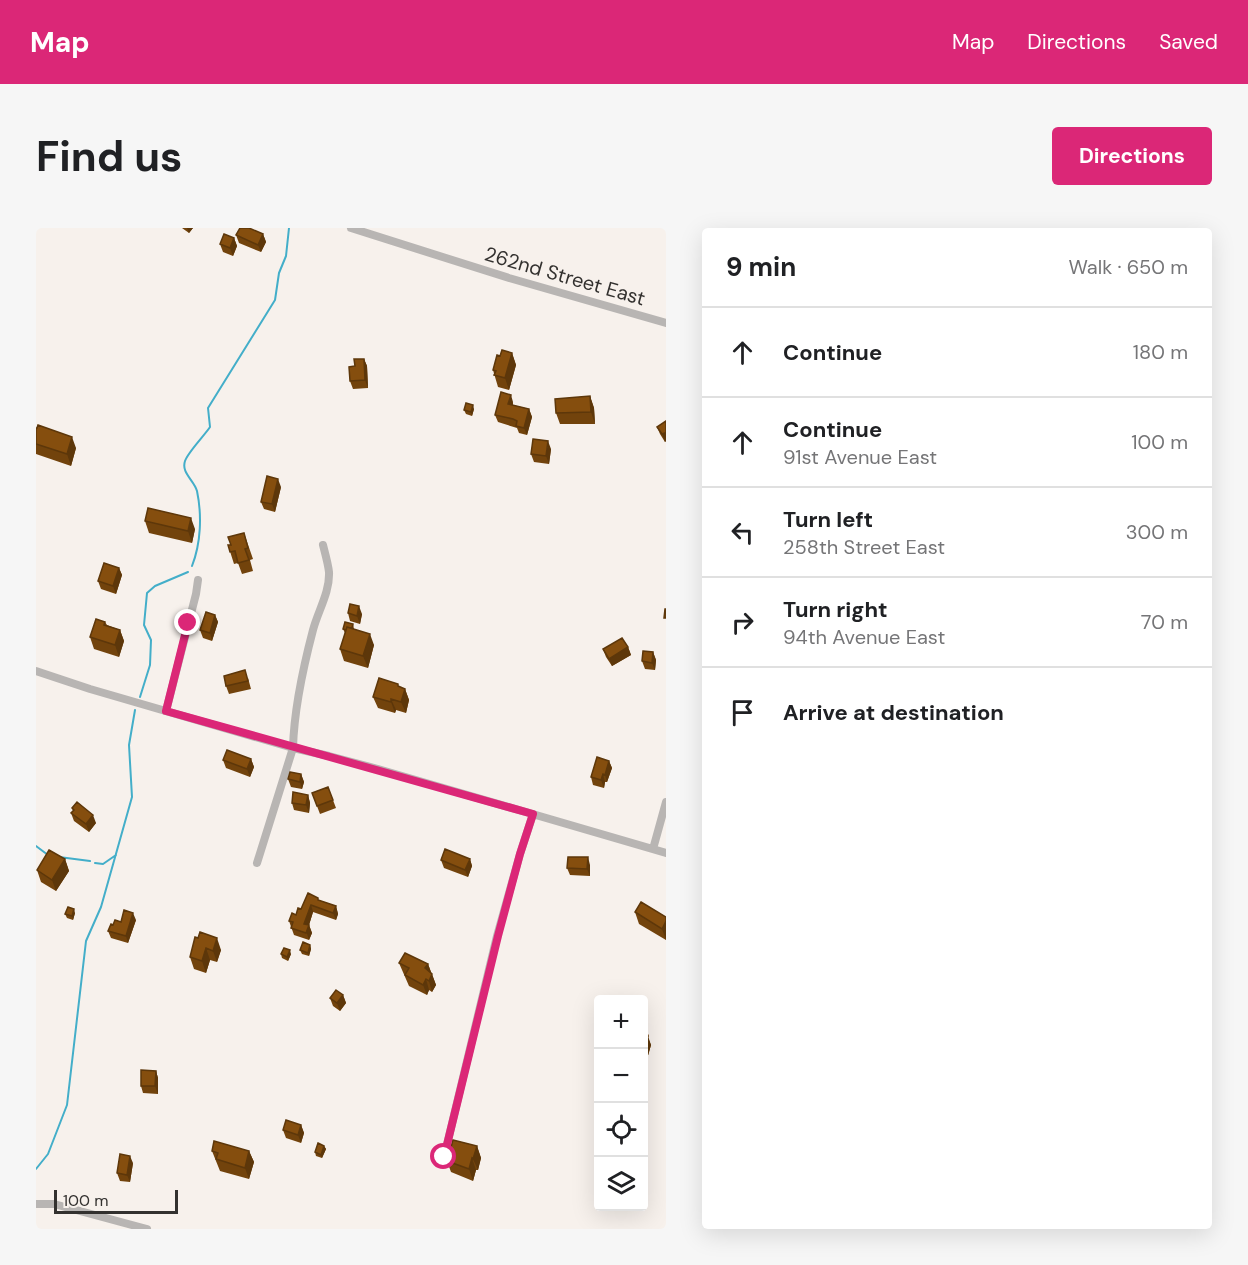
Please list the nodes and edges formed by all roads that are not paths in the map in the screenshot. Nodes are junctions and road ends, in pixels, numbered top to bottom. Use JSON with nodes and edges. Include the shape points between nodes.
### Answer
{"nodes":[{"id":1,"x":351,"y":228,"type":"edge"},
{"id":2,"x":666,"y":323,"type":"edge"},
{"id":3,"x":323,"y":545,"type":"dead end"},
{"id":4,"x":198,"y":580,"type":"dead end"},
{"id":5,"x":36,"y":671,"type":"edge"},
{"id":6,"x":166,"y":711,"type":"junction"},
{"id":7,"x":293,"y":748,"type":"junction"},
{"id":8,"x":666,"y":802,"type":"edge"},
{"id":9,"x":533,"y":814,"type":"junction"},
{"id":10,"x":653,"y":849,"type":"junction"},
{"id":11,"x":666,"y":853,"type":"edge"},
{"id":12,"x":257,"y":863,"type":"dead end"},
{"id":13,"x":444,"y":1157,"type":"dead end"},
{"id":14,"x":36,"y":1203,"type":"edge"},
{"id":15,"x":147,"y":1229,"type":"edge"}],
"edges":[{"from":1,"to":2,"type":"street","name":"262nd Street East"},
{"from":3,"to":7,"type":"street","via":[[329,573],[300,687]]},
{"from":4,"to":6,"type":"street"},
{"from":5,"to":6,"type":"street"},
{"from":6,"to":7,"type":"street"},
{"from":7,"to":9,"type":"street"},
{"from":7,"to":12,"type":"street"},
{"from":8,"to":10,"type":"street"},
{"from":9,"to":10,"type":"street"},
{"from":9,"to":13,"type":"street","via":[[498,936]]},
{"from":10,"to":11,"type":"street"},
{"from":14,"to":15,"type":"street","via":[[54,1204]]}]}
